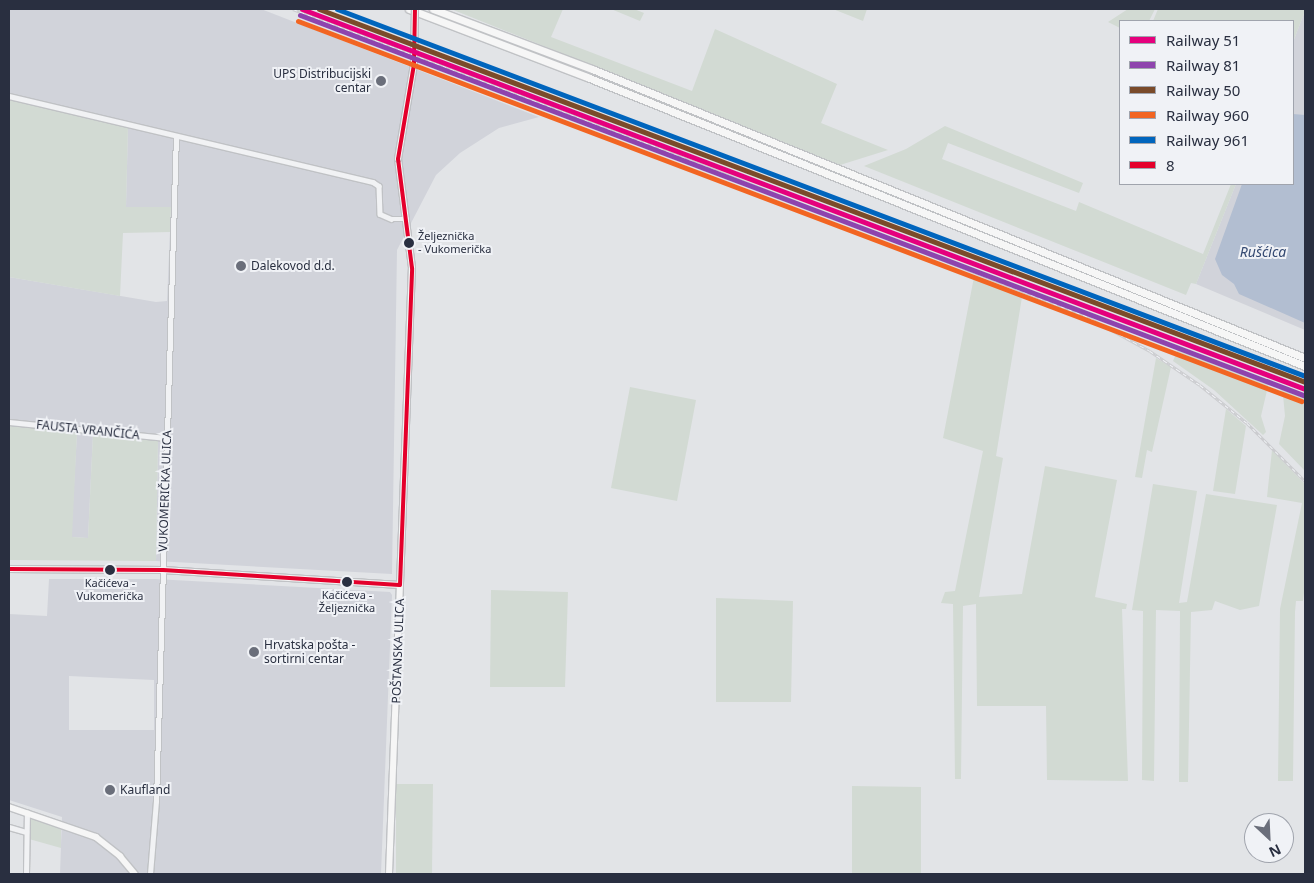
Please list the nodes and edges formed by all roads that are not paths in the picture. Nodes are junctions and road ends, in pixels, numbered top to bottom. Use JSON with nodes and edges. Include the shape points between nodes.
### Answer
{"nodes":[{"id":1,"x":409,"y":9,"type":"edge"},
{"id":2,"x":415,"y":9,"type":"edge"},
{"id":3,"x":433,"y":9,"type":"edge"},
{"id":4,"x":9,"y":96,"type":"edge"},
{"id":5,"x":176,"y":136,"type":"junction"},
{"id":6,"x":407,"y":219,"type":"junction"},
{"id":7,"x":1305,"y":358,"type":"edge"},
{"id":8,"x":1305,"y":366,"type":"edge"},
{"id":9,"x":9,"y":422,"type":"edge"},
{"id":10,"x":166,"y":438,"type":"junction"},
{"id":11,"x":9,"y":570,"type":"edge"},
{"id":12,"x":163,"y":570,"type":"junction"},
{"id":13,"x":400,"y":585,"type":"junction"},
{"id":14,"x":9,"y":807,"type":"edge"},
{"id":15,"x":27,"y":813,"type":"junction"},
{"id":16,"x":9,"y":827,"type":"edge"},
{"id":17,"x":26,"y":832,"type":"junction"},
{"id":18,"x":26,"y":874,"type":"edge"},
{"id":19,"x":136,"y":874,"type":"edge"},
{"id":20,"x":151,"y":874,"type":"edge"},
{"id":21,"x":389,"y":874,"type":"edge"}],
"edges":[{"from":1,"to":8,"type":"highway","via":[[587,77]]},
{"from":2,"to":6,"type":"main road","name":"POŠTANSKA ULICA","bridge":true,"via":[[414,64],[398,159]]},
{"from":3,"to":7,"type":"highway","via":[[592,69]]},
{"from":4,"to":5,"type":"street"},
{"from":5,"to":6,"type":"street","via":[[373,182],[379,186],[380,214],[391,219]]},
{"from":5,"to":10,"type":"street","name":"VUKOMERIČKA ULICA"},
{"from":6,"to":13,"type":"main road","name":"POŠTANSKA ULICA","via":[[412,268]]},
{"from":9,"to":10,"type":"street","name":"FAUSTA VRANČIĆA"},
{"from":10,"to":12,"type":"street","name":"VUKOMERIČKA ULICA"},
{"from":11,"to":12,"type":"main road"},
{"from":12,"to":13,"type":"main road"},
{"from":12,"to":20,"type":"street","name":"VUKOMERIČKA ULICA"},
{"from":13,"to":21,"type":"main road","name":"POŠTANSKA ULICA"},
{"from":14,"to":15,"type":"main road"},
{"from":15,"to":17,"type":"street"},
{"from":15,"to":19,"type":"main road","via":[[96,838],[120,856]]},
{"from":16,"to":17,"type":"street"},
{"from":17,"to":18,"type":"street"}]}
